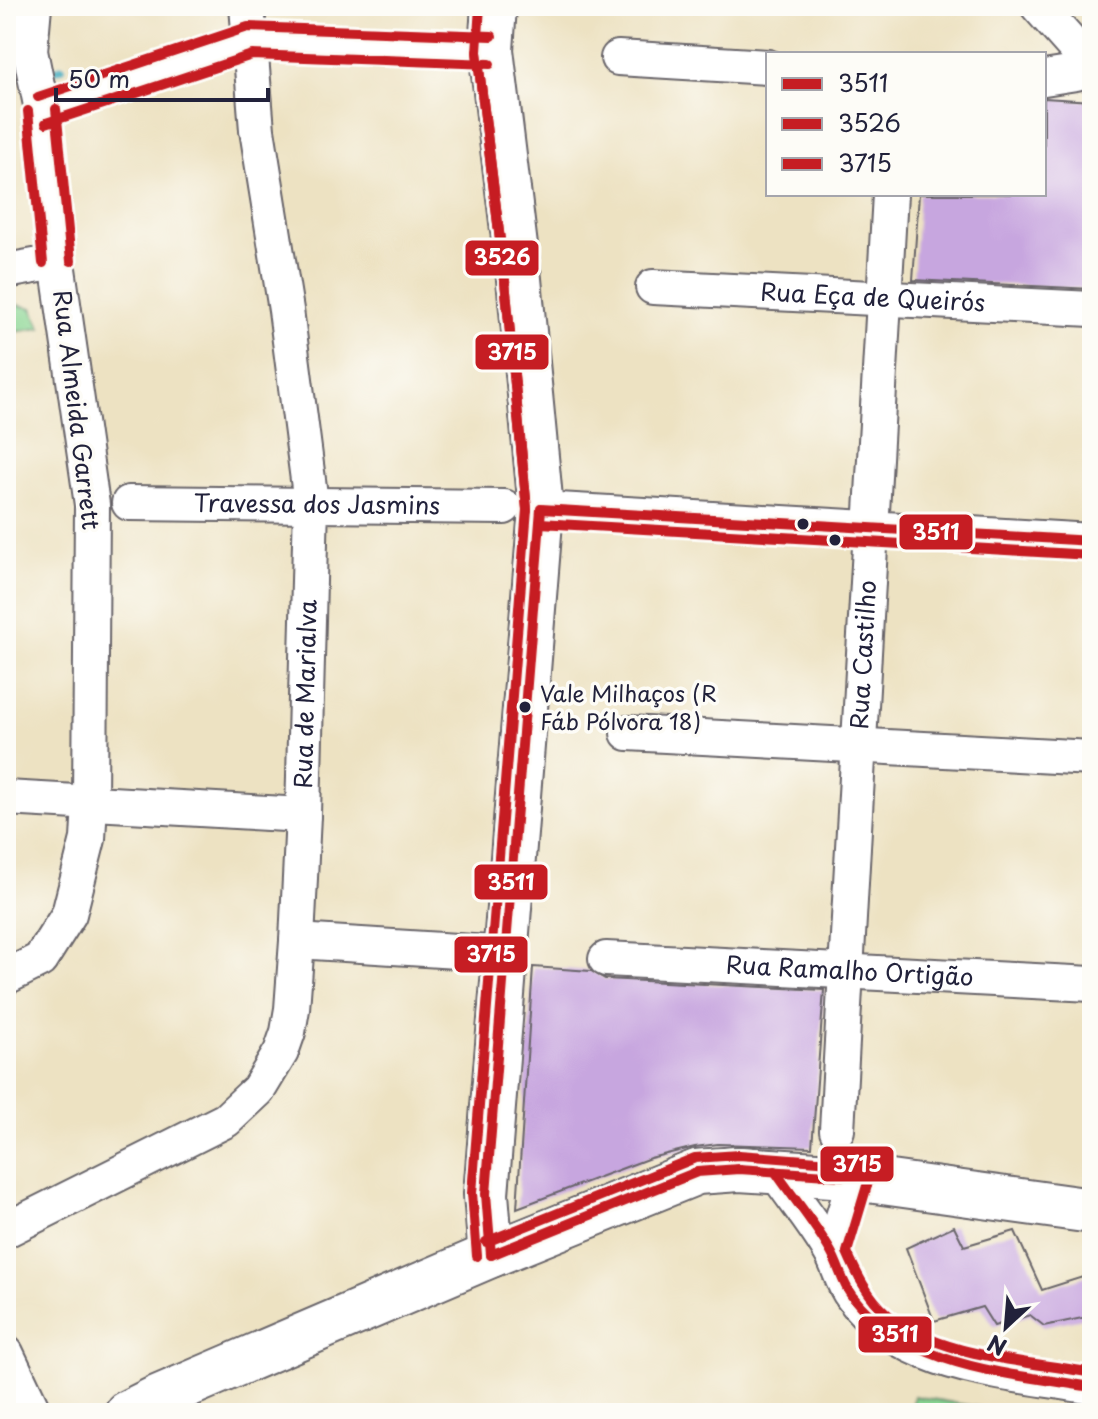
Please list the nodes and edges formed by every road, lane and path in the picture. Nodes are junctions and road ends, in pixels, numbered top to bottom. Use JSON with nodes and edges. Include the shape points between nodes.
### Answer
{"nodes":[{"id":1,"x":34,"y":6,"type":"edge"},
{"id":2,"x":247,"y":6,"type":"edge"},
{"id":3,"x":494,"y":6,"type":"edge"},
{"id":4,"x":1038,"y":6,"type":"edge"},
{"id":5,"x":250,"y":41,"type":"junction"},
{"id":6,"x":491,"y":50,"type":"junction"},
{"id":7,"x":618,"y":58,"type":"dead end"},
{"id":8,"x":1091,"y":64,"type":"edge"},
{"id":9,"x":766,"y":67,"type":"edge"},
{"id":10,"x":1046,"y":78,"type":"edge"},
{"id":11,"x":42,"y":110,"type":"junction"},
{"id":12,"x":890,"y":196,"type":"edge"},
{"id":13,"x":57,"y":262,"type":"junction"},
{"id":14,"x":6,"y":271,"type":"edge"},
{"id":15,"x":653,"y":287,"type":"dead end"},
{"id":16,"x":884,"y":299,"type":"junction"},
{"id":17,"x":1092,"y":309,"type":"edge"},
{"id":18,"x":129,"y":503,"type":"dead end"},
{"id":19,"x":311,"y":503,"type":"junction"},
{"id":20,"x":523,"y":508,"type":"junction"},
{"id":21,"x":872,"y":529,"type":"junction"},
{"id":22,"x":1092,"y":541,"type":"edge"},
{"id":23,"x":628,"y":733,"type":"dead end"},
{"id":24,"x":860,"y":747,"type":"junction"},
{"id":25,"x":1092,"y":758,"type":"edge"},
{"id":26,"x":6,"y":798,"type":"edge"},
{"id":27,"x":90,"y":803,"type":"junction"},
{"id":28,"x":303,"y":815,"type":"junction"},
{"id":29,"x":297,"y":941,"type":"junction"},
{"id":30,"x":505,"y":954,"type":"junction"},
{"id":31,"x":606,"y":959,"type":"dead end"},
{"id":32,"x":848,"y":971,"type":"junction"},
{"id":33,"x":6,"y":977,"type":"edge"},
{"id":34,"x":1092,"y":984,"type":"edge"},
{"id":35,"x":837,"y":1130,"type":"dead end"},
{"id":36,"x":775,"y":1171,"type":"junction"},
{"id":37,"x":855,"y":1178,"type":"junction"},
{"id":38,"x":1092,"y":1211,"type":"edge"},
{"id":39,"x":6,"y":1230,"type":"edge"},
{"id":40,"x":832,"y":1253,"type":"junction"},
{"id":41,"x":491,"y":1255,"type":"junction"},
{"id":42,"x":6,"y":1353,"type":"edge"},
{"id":43,"x":1092,"y":1387,"type":"edge"},
{"id":44,"x":33,"y":1410,"type":"dead end"},
{"id":45,"x":127,"y":1413,"type":"edge"}],
"edges":[{"from":1,"to":11,"type":"street","name":"Rua Almeida Garrett","via":[[30,51]]},
{"from":2,"to":5,"type":"street","name":"Rua de Marialva"},
{"from":3,"to":6,"type":"street"},
{"from":4,"to":8,"type":"street"},
{"from":5,"to":6,"type":"street"},
{"from":5,"to":11,"type":"street"},
{"from":5,"to":19,"type":"street","name":"Rua de Marialva","via":[[257,130]]},
{"from":6,"to":20,"type":"street","via":[[519,279]]},
{"from":7,"to":9,"type":"street"},
{"from":8,"to":10,"type":"street","via":[[1076,73]]},
{"from":11,"to":13,"type":"street","name":"Rua Almeida Garrett"},
{"from":12,"to":16,"type":"street","name":"Rua Castilho"},
{"from":13,"to":14,"type":"street"},
{"from":13,"to":27,"type":"street","name":"Rua Almeida Garrett","via":[[92,505]]},
{"from":15,"to":16,"type":"street","name":"Rua Eça de Queirós"},
{"from":16,"to":17,"type":"street","name":"Rua Eça de Queirós"},
{"from":16,"to":21,"type":"street","name":"Rua Castilho"},
{"from":18,"to":19,"type":"street","name":"Travessa dos Jasmins"},
{"from":19,"to":20,"type":"street","name":"Travessa dos Jasmins"},
{"from":19,"to":28,"type":"street","name":"Rua de Marialva"},
{"from":20,"to":21,"type":"street","name":"Travessa dos Jasmins"},
{"from":20,"to":30,"type":"street"},
{"from":21,"to":22,"type":"street","name":"Travessa dos Jasmins"},
{"from":21,"to":24,"type":"street","name":"Rua Castilho"},
{"from":23,"to":24,"type":"street"},
{"from":24,"to":25,"type":"street"},
{"from":24,"to":32,"type":"street","name":"Rua Castilho"},
{"from":26,"to":27,"type":"street"},
{"from":27,"to":28,"type":"street"},
{"from":27,"to":33,"type":"street","name":"Rua Almeida Garrett","via":[[88,839],[69,914],[40,960]]},
{"from":28,"to":29,"type":"street","name":"Rua de Marialva"},
{"from":29,"to":30,"type":"street"},
{"from":29,"to":39,"type":"street","name":"Rua de Marialva","via":[[285,1042],[244,1105],[205,1132]]},
{"from":30,"to":41,"type":"street","via":[[486,1194]]},
{"from":31,"to":32,"type":"street","name":"Rua Ramalho Ortigão"},
{"from":32,"to":34,"type":"street","name":"Rua Ramalho Ortigão"},
{"from":32,"to":35,"type":"street","name":"Rua Castilho"},
{"from":36,"to":37,"type":"street"},
{"from":36,"to":40,"type":"street"},
{"from":36,"to":41,"type":"street","via":[[697,1172]]},
{"from":37,"to":38,"type":"street"},
{"from":37,"to":40,"type":"street"},
{"from":40,"to":43,"type":"street","via":[[851,1295],[884,1331],[904,1344],[954,1362]]},
{"from":41,"to":45,"type":"street"},
{"from":42,"to":44,"type":"street"}]}
